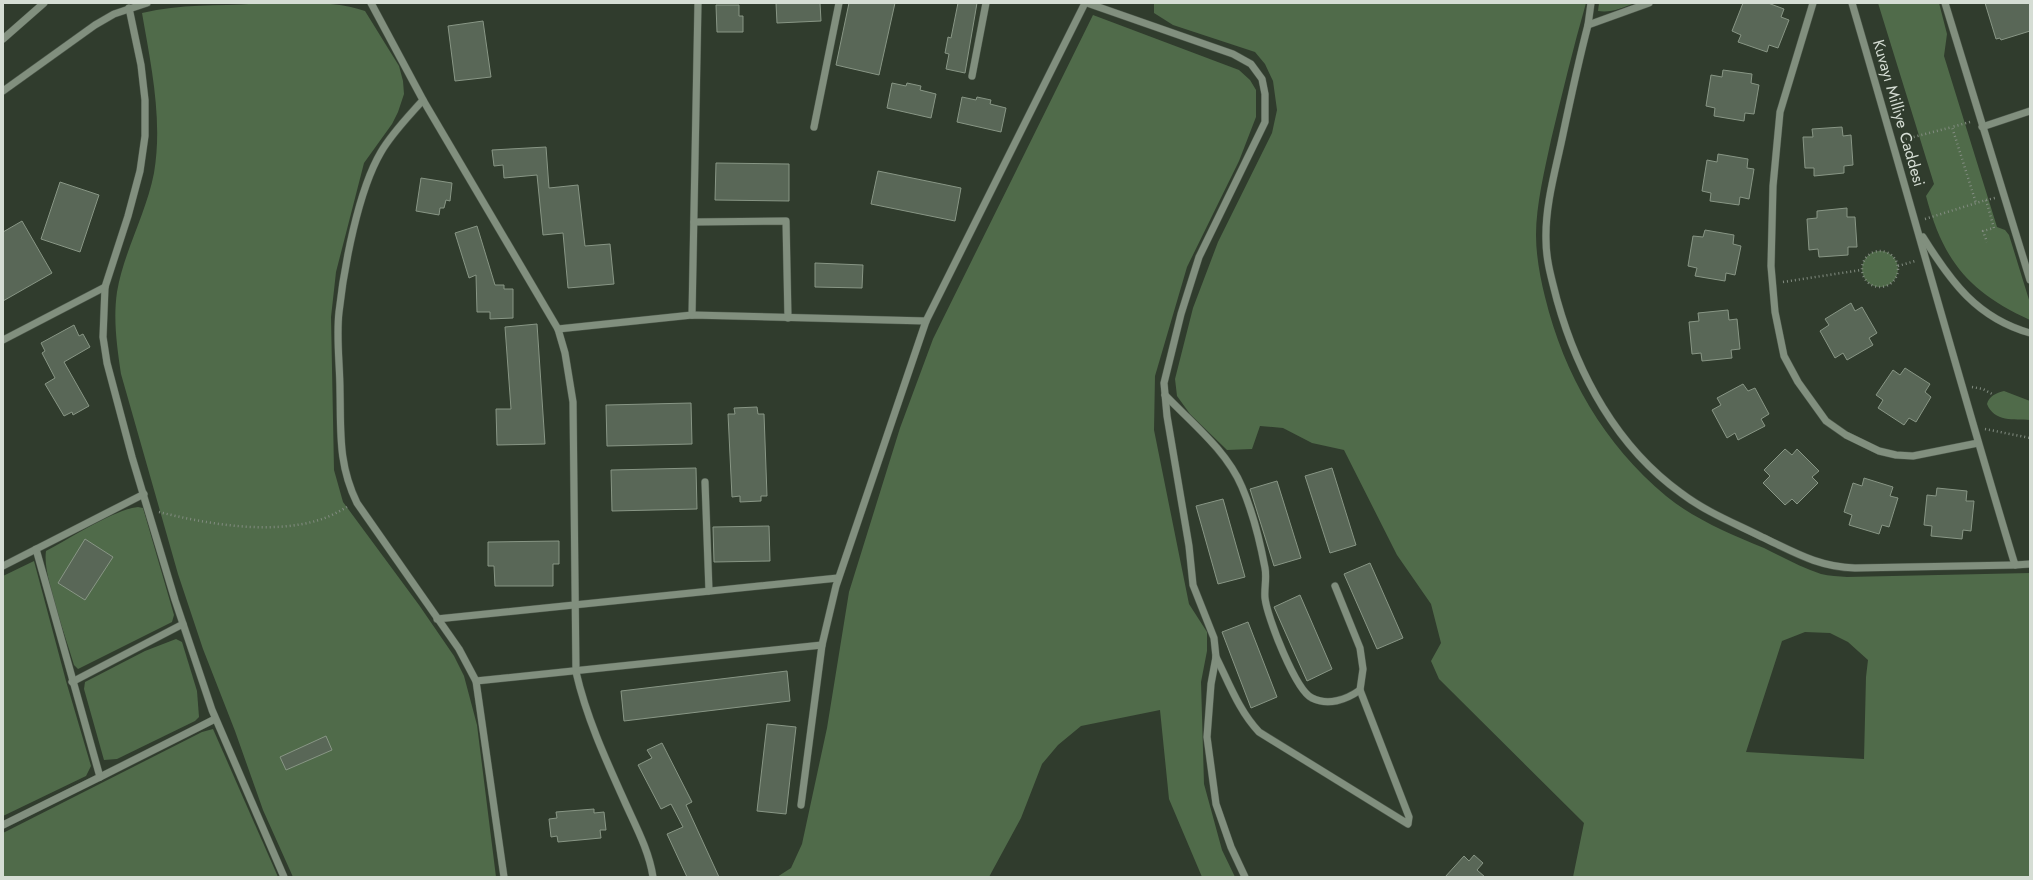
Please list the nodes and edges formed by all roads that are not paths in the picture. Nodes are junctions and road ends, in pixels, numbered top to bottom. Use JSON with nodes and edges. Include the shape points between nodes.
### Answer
{"nodes":[{"id":1,"x":44,"y":3,"type":"edge"},
{"id":2,"x":147,"y":3,"type":"edge"},
{"id":3,"x":371,"y":3,"type":"edge"},
{"id":4,"x":698,"y":3,"type":"edge"},
{"id":5,"x":839,"y":3,"type":"edge"},
{"id":6,"x":986,"y":3,"type":"edge"},
{"id":7,"x":1086,"y":3,"type":"edge"},
{"id":8,"x":1592,"y":3,"type":"edge"},
{"id":9,"x":1649,"y":3,"type":"edge"},
{"id":10,"x":1813,"y":3,"type":"edge"},
{"id":11,"x":1852,"y":3,"type":"edge"},
{"id":12,"x":1945,"y":3,"type":"edge"},
{"id":13,"x":129,"y":8,"type":"junction"},
{"id":14,"x":1588,"y":25,"type":"junction"},
{"id":15,"x":3,"y":39,"type":"edge"},
{"id":16,"x":972,"y":76,"type":"dead end"},
{"id":17,"x":3,"y":90,"type":"edge"},
{"id":18,"x":423,"y":100,"type":"junction"},
{"id":19,"x":2030,"y":111,"type":"edge"},
{"id":20,"x":1982,"y":127,"type":"junction"},
{"id":21,"x":814,"y":128,"type":"dead end"},
{"id":22,"x":694,"y":222,"type":"junction"},
{"id":23,"x":1919,"y":230,"type":"junction"},
{"id":24,"x":2030,"y":280,"type":"edge"},
{"id":25,"x":105,"y":287,"type":"junction"},
{"id":26,"x":692,"y":315,"type":"junction"},
{"id":27,"x":788,"y":318,"type":"junction"},
{"id":28,"x":926,"y":321,"type":"junction"},
{"id":29,"x":558,"y":329,"type":"junction"},
{"id":30,"x":2030,"y":333,"type":"edge"},
{"id":31,"x":3,"y":340,"type":"edge"},
{"id":32,"x":1165,"y":395,"type":"junction"},
{"id":33,"x":1978,"y":443,"type":"junction"},
{"id":34,"x":705,"y":482,"type":"dead end"},
{"id":35,"x":144,"y":494,"type":"junction"},
{"id":36,"x":36,"y":549,"type":"junction"},
{"id":37,"x":2015,"y":564,"type":"junction"},
{"id":38,"x":2030,"y":564,"type":"edge"},
{"id":39,"x":3,"y":566,"type":"edge"},
{"id":40,"x":838,"y":578,"type":"junction"},
{"id":41,"x":1335,"y":586,"type":"dead end"},
{"id":42,"x":709,"y":591,"type":"junction"},
{"id":43,"x":575,"y":606,"type":"junction"},
{"id":44,"x":437,"y":619,"type":"junction"},
{"id":45,"x":183,"y":624,"type":"junction"},
{"id":46,"x":822,"y":645,"type":"junction"},
{"id":47,"x":1216,"y":657,"type":"junction"},
{"id":48,"x":576,"y":672,"type":"junction"},
{"id":49,"x":476,"y":681,"type":"junction"},
{"id":50,"x":72,"y":682,"type":"junction"},
{"id":51,"x":1360,"y":690,"type":"junction"},
{"id":52,"x":215,"y":719,"type":"junction"},
{"id":53,"x":100,"y":777,"type":"junction"},
{"id":54,"x":801,"y":805,"type":"dead end"},
{"id":55,"x":3,"y":825,"type":"edge"},
{"id":56,"x":284,"y":877,"type":"edge"},
{"id":57,"x":504,"y":877,"type":"edge"},
{"id":58,"x":653,"y":877,"type":"edge"},
{"id":59,"x":1245,"y":877,"type":"edge"}],
"edges":[{"from":1,"to":15,"type":"street"},
{"from":2,"to":13,"type":"street"},
{"from":3,"to":18,"type":"street"},
{"from":4,"to":22,"type":"street"},
{"from":5,"to":21,"type":"street"},
{"from":6,"to":16,"type":"street"},
{"from":7,"to":28,"type":"street"},
{"from":7,"to":32,"type":"street","via":[[1233,54],[1251,64],[1262,78],[1265,122],[1199,257],[1181,314],[1164,383]]},
{"from":8,"to":14,"type":"street"},
{"from":9,"to":14,"type":"street"},
{"from":10,"to":33,"type":"street","via":[[1780,112],[1773,186],[1771,266],[1778,334],[1784,356],[1819,414],[1846,435],[1880,450],[1903,456],[1930,454]]},
{"from":11,"to":23,"type":"street","name":"Kuvayı Milliye Caddesi"},
{"from":12,"to":20,"type":"street"},
{"from":13,"to":17,"type":"street","via":[[95,25]]},
{"from":13,"to":25,"type":"street","via":[[141,65],[145,100],[145,136],[140,171]]},
{"from":14,"to":37,"type":"street","via":[[1550,190],[1546,221],[1547,258],[1560,311],[1579,363],[1603,407],[1634,451],[1664,480],[1703,508],[1825,565],[1855,568]]},
{"from":18,"to":29,"type":"street"},
{"from":18,"to":44,"type":"street","via":[[381,153],[366,184],[349,251],[339,314],[342,456],[349,486],[357,503]]},
{"from":19,"to":20,"type":"street"},
{"from":20,"to":24,"type":"street"},
{"from":22,"to":26,"type":"street"},
{"from":22,"to":27,"type":"street","via":[[786,222]]},
{"from":23,"to":30,"type":"street","via":[[1960,291],[1991,316]]},
{"from":23,"to":33,"type":"street"},
{"from":25,"to":31,"type":"street"},
{"from":25,"to":35,"type":"street","via":[[103,337],[117,406]]},
{"from":26,"to":27,"type":"street"},
{"from":26,"to":29,"type":"street"},
{"from":27,"to":28,"type":"street"},
{"from":28,"to":40,"type":"street"},
{"from":29,"to":43,"type":"street","via":[[565,353],[573,402]]},
{"from":32,"to":47,"type":"street","via":[[1193,585],[1214,638]]},
{"from":32,"to":51,"type":"street","via":[[1228,460],[1243,488],[1260,540],[1266,571],[1265,598],[1269,618],[1302,689],[1310,698],[1321,701],[1337,701]]},
{"from":33,"to":37,"type":"street"},
{"from":34,"to":42,"type":"street"},
{"from":35,"to":36,"type":"street"},
{"from":35,"to":45,"type":"street"},
{"from":36,"to":39,"type":"street"},
{"from":36,"to":50,"type":"street"},
{"from":37,"to":38,"type":"street"},
{"from":40,"to":42,"type":"street"},
{"from":40,"to":46,"type":"street"},
{"from":41,"to":51,"type":"street","via":[[1360,648],[1363,669]]},
{"from":42,"to":43,"type":"street"},
{"from":43,"to":44,"type":"street"},
{"from":43,"to":48,"type":"street"},
{"from":44,"to":49,"type":"street","via":[[459,650]]},
{"from":45,"to":50,"type":"street"},
{"from":45,"to":52,"type":"street"},
{"from":46,"to":48,"type":"street"},
{"from":46,"to":54,"type":"street"},
{"from":47,"to":51,"type":"street","via":[[1239,705],[1249,722],[1259,732],[1408,824],[1409,817]]},
{"from":47,"to":59,"type":"street","via":[[1207,737],[1216,804]]},
{"from":48,"to":49,"type":"street"},
{"from":48,"to":58,"type":"street","via":[[583,702],[640,834]]},
{"from":49,"to":57,"type":"street"},
{"from":50,"to":53,"type":"street"},
{"from":52,"to":53,"type":"street"},
{"from":52,"to":56,"type":"street"},
{"from":53,"to":55,"type":"street"}]}
